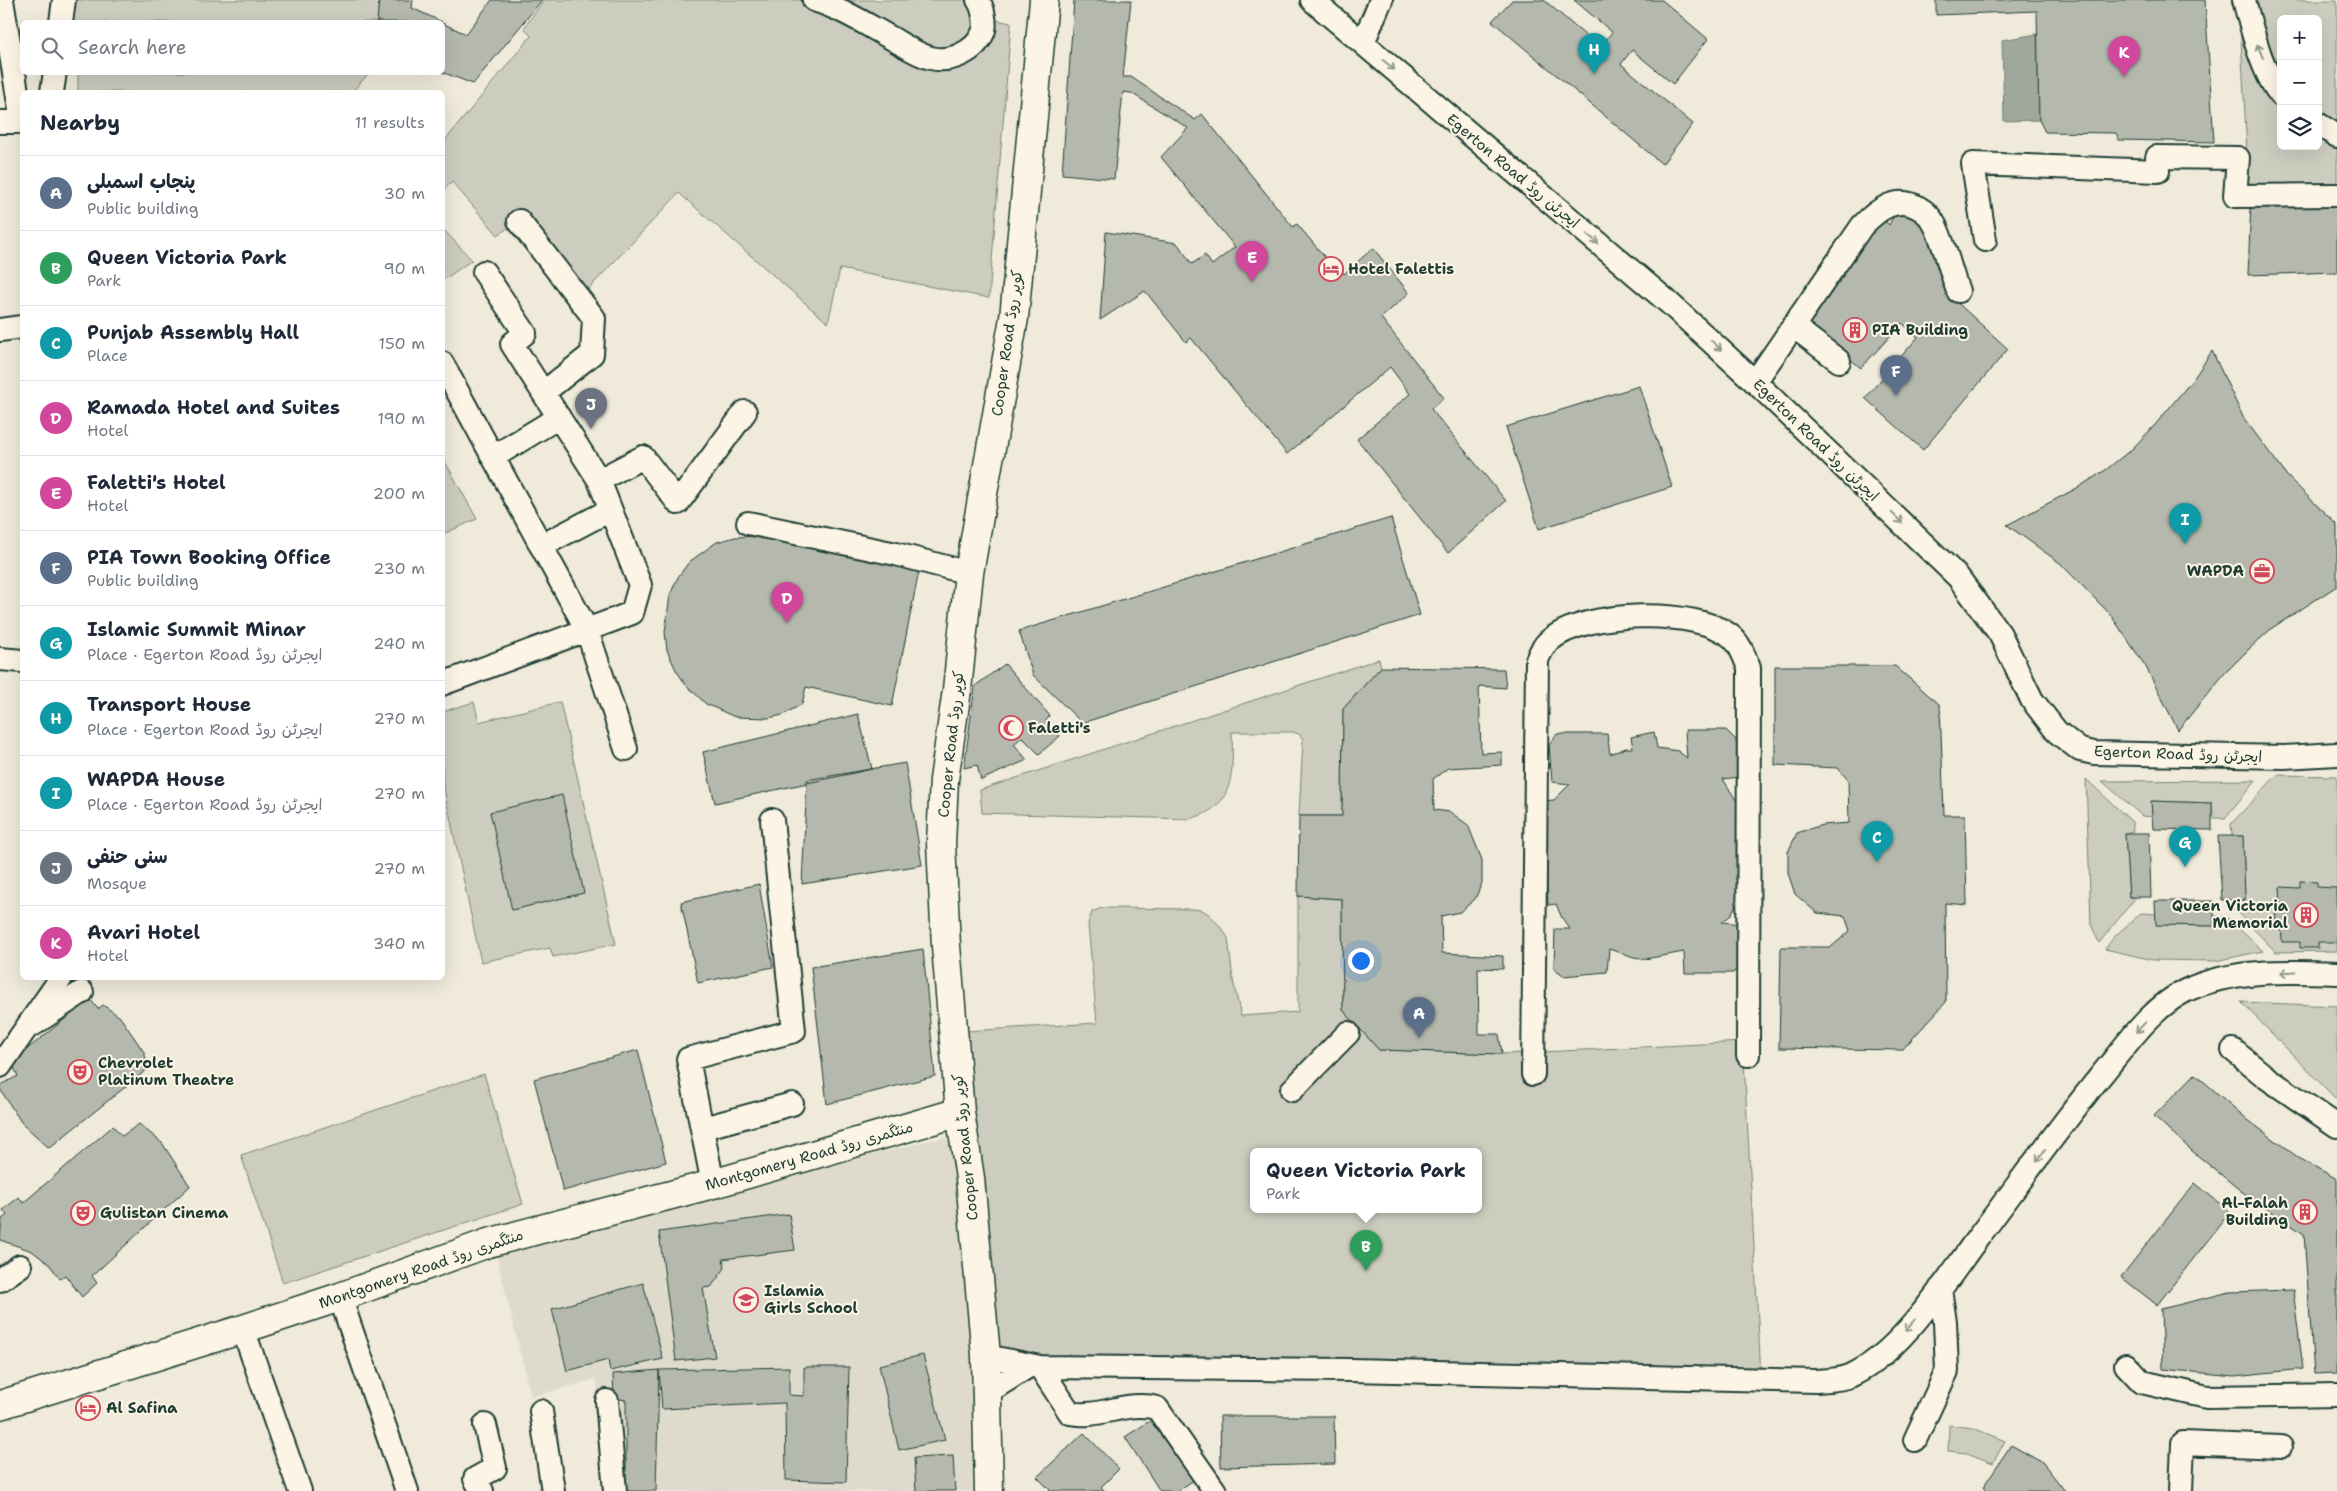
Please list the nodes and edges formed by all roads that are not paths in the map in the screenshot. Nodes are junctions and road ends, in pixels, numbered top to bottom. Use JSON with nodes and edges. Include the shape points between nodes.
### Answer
{"nodes":[{"id":1,"x":2,"y":0,"type":"edge"},
{"id":2,"x":64,"y":0,"type":"edge"},
{"id":3,"x":814,"y":0,"type":"edge"},
{"id":4,"x":978,"y":0,"type":"edge"},
{"id":5,"x":1044,"y":0,"type":"edge"},
{"id":6,"x":1312,"y":0,"type":"edge"},
{"id":7,"x":1380,"y":0,"type":"edge"},
{"id":8,"x":2244,"y":0,"type":"edge"},
{"id":9,"x":61,"y":20,"type":"edge"},
{"id":10,"x":1362,"y":43,"type":"junction"},
{"id":11,"x":54,"y":75,"type":"edge"},
{"id":12,"x":2277,"y":89,"type":"edge"},
{"id":13,"x":52,"y":90,"type":"edge"},
{"id":14,"x":20,"y":110,"type":"edge"},
{"id":15,"x":0,"y":122,"type":"edge"},
{"id":16,"x":20,"y":122,"type":"edge"},
{"id":17,"x":2337,"y":195,"type":"edge"},
{"id":18,"x":519,"y":221,"type":"dead end"},
{"id":19,"x":1985,"y":240,"type":"dead end"},
{"id":20,"x":484,"y":272,"type":"dead end"},
{"id":21,"x":1958,"y":291,"type":"dead end"},
{"id":22,"x":1793,"y":326,"type":"junction"},
{"id":23,"x":20,"y":327,"type":"edge"},
{"id":24,"x":0,"y":330,"type":"edge"},
{"id":25,"x":1839,"y":361,"type":"dead end"},
{"id":26,"x":445,"y":368,"type":"edge"},
{"id":27,"x":1755,"y":382,"type":"junction"},
{"id":28,"x":543,"y":393,"type":"junction"},
{"id":29,"x":745,"y":412,"type":"dead end"},
{"id":30,"x":559,"y":418,"type":"junction"},
{"id":31,"x":493,"y":456,"type":"junction"},
{"id":32,"x":599,"y":480,"type":"junction"},
{"id":33,"x":610,"y":510,"type":"junction"},
{"id":34,"x":748,"y":523,"type":"dead end"},
{"id":35,"x":542,"y":546,"type":"junction"},
{"id":36,"x":969,"y":573,"type":"junction"},
{"id":37,"x":587,"y":630,"type":"junction"},
{"id":38,"x":0,"y":659,"type":"edge"},
{"id":39,"x":20,"y":661,"type":"edge"},
{"id":40,"x":445,"y":683,"type":"edge"},
{"id":41,"x":626,"y":749,"type":"dead end"},
{"id":42,"x":2337,"y":754,"type":"edge"},
{"id":43,"x":772,"y":820,"type":"dead end"},
{"id":44,"x":2337,"y":973,"type":"edge"},
{"id":45,"x":60,"y":980,"type":"edge"},
{"id":46,"x":82,"y":992,"type":"dead end"},
{"id":47,"x":21,"y":1033,"type":"junction"},
{"id":48,"x":1348,"y":1033,"type":"dead end"},
{"id":49,"x":2233,"y":1050,"type":"dead end"},
{"id":50,"x":1748,"y":1055,"type":"dead end"},
{"id":51,"x":0,"y":1066,"type":"edge"},
{"id":52,"x":1533,"y":1074,"type":"dead end"},
{"id":53,"x":1292,"y":1090,"type":"dead end"},
{"id":54,"x":792,"y":1104,"type":"dead end"},
{"id":55,"x":960,"y":1112,"type":"junction"},
{"id":56,"x":2337,"y":1126,"type":"edge"},
{"id":57,"x":703,"y":1128,"type":"junction"},
{"id":58,"x":713,"y":1184,"type":"junction"},
{"id":59,"x":20,"y":1266,"type":"dead end"},
{"id":60,"x":0,"y":1280,"type":"edge"},
{"id":61,"x":1940,"y":1289,"type":"junction"},
{"id":62,"x":340,"y":1297,"type":"junction"},
{"id":63,"x":243,"y":1330,"type":"junction"},
{"id":64,"x":986,"y":1356,"type":"junction"},
{"id":65,"x":2126,"y":1365,"type":"dead end"},
{"id":66,"x":1034,"y":1366,"type":"junction"},
{"id":67,"x":988,"y":1392,"type":"junction"},
{"id":68,"x":2337,"y":1395,"type":"edge"},
{"id":69,"x":607,"y":1401,"type":"dead end"},
{"id":70,"x":0,"y":1405,"type":"edge"},
{"id":71,"x":541,"y":1411,"type":"dead end"},
{"id":72,"x":486,"y":1424,"type":"dead end"},
{"id":73,"x":1915,"y":1440,"type":"dead end"},
{"id":74,"x":2281,"y":1447,"type":"dead end"},
{"id":75,"x":300,"y":1491,"type":"edge"},
{"id":76,"x":407,"y":1491,"type":"edge"},
{"id":77,"x":482,"y":1491,"type":"edge"},
{"id":78,"x":553,"y":1491,"type":"edge"},
{"id":79,"x":616,"y":1491,"type":"edge"},
{"id":80,"x":989,"y":1491,"type":"edge"},
{"id":81,"x":1215,"y":1491,"type":"edge"},
{"id":82,"x":2181,"y":1491,"type":"edge"}],
"edges":[{"from":1,"to":14,"type":"street"},
{"from":2,"to":9,"type":"street"},
{"from":3,"to":4,"type":"street","via":[[836,7],[915,51],[931,58],[948,60],[966,52],[984,31],[982,6]]},
{"from":5,"to":36,"type":"main road","name":"Cooper Road کوپر روڈ","via":[[1014,318]]},
{"from":6,"to":10,"type":"street","name":"Egerton Road ایجرٹن روڈ"},
{"from":7,"to":10,"type":"street"},
{"from":12,"to":8,"type":"street","one_way":true,"via":[[2255,39]]},
{"from":10,"to":27,"type":"street","name":"Egerton Road ایجرٹن روڈ","one_way":true,"via":[[1668,302]]},
{"from":11,"to":13,"type":"street"},
{"from":15,"to":16,"type":"street"},
{"from":17,"to":19,"type":"street","via":[[2235,196],[2238,158],[2157,157],[2158,171],[1973,164]]},
{"from":18,"to":28,"type":"street","via":[[594,318],[592,354]]},
{"from":20,"to":28,"type":"street","via":[[525,333],[512,344]]},
{"from":21,"to":22,"type":"street","via":[[1935,224],[1927,213],[1907,202],[1890,204],[1873,214],[1862,226]]},
{"from":22,"to":25,"type":"street"},
{"from":22,"to":27,"type":"street"},
{"from":23,"to":24,"type":"street"},
{"from":26,"to":31,"type":"street"},
{"from":27,"to":42,"type":"street","name":"Egerton Road ایجرٹن روڈ","one_way":true,"via":[[1958,577],[2000,634],[2032,700],[2057,732],[2080,750],[2274,757]]},
{"from":28,"to":30,"type":"street"},
{"from":29,"to":32,"type":"street","via":[[678,503],[643,457]]},
{"from":30,"to":31,"type":"street"},
{"from":30,"to":32,"type":"street"},
{"from":31,"to":35,"type":"street"},
{"from":32,"to":33,"type":"street"},
{"from":33,"to":35,"type":"street"},
{"from":33,"to":37,"type":"street","via":[[640,585],[632,613]]},
{"from":34,"to":36,"type":"street"},
{"from":35,"to":37,"type":"street"},
{"from":36,"to":55,"type":"main road","name":"Cooper Road کوپر روڈ","via":[[944,780],[941,843]]},
{"from":37,"to":40,"type":"street"},
{"from":37,"to":41,"type":"street"},
{"from":38,"to":39,"type":"street"},
{"from":43,"to":57,"type":"street","via":[[794,1031],[688,1059]]},
{"from":44,"to":61,"type":"street","one_way":true,"via":[[2291,971],[2232,978],[2184,992],[2162,1007],[2140,1028],[2085,1095]]},
{"from":45,"to":47,"type":"street"},
{"from":46,"to":47,"type":"street"},
{"from":47,"to":51,"type":"street"},
{"from":48,"to":53,"type":"street"},
{"from":49,"to":56,"type":"street","via":[[2266,1078]]},
{"from":50,"to":52,"type":"street","via":[[1749,668],[1744,653],[1733,638],[1716,626],[1646,615],[1605,618],[1550,639],[1537,660]]},
{"from":54,"to":57,"type":"street"},
{"from":55,"to":58,"type":"main road","name":"Montgomery Road منٹگمری روڈ"},
{"from":55,"to":64,"type":"main road","name":"Cooper Road کوپر روڈ","via":[[970,1178]]},
{"from":57,"to":58,"type":"street"},
{"from":58,"to":62,"type":"main road","name":"Montgomery Road منٹگمری روڈ","via":[[488,1243]]},
{"from":59,"to":60,"type":"street"},
{"from":61,"to":66,"type":"street","one_way":true,"via":[[1893,1344],[1872,1362],[1849,1376],[1828,1380]]},
{"from":61,"to":73,"type":"street","via":[[1947,1371]]},
{"from":62,"to":63,"type":"main road","name":"Montgomery Road منٹگمری روڈ"},
{"from":62,"to":76,"type":"street"},
{"from":63,"to":70,"type":"main road","name":"Montgomery Road منٹگمری روڈ"},
{"from":63,"to":75,"type":"street"},
{"from":64,"to":66,"type":"street"},
{"from":64,"to":67,"type":"main road","name":"Cooper Road کوپر روڈ"},
{"from":65,"to":68,"type":"street","via":[[2142,1382],[2207,1397]]},
{"from":66,"to":67,"type":"street"},
{"from":66,"to":81,"type":"street","via":[[1070,1413],[1082,1416],[1146,1405],[1157,1408]]},
{"from":67,"to":80,"type":"main road","name":"Cooper Road کوپر روڈ"},
{"from":69,"to":79,"type":"street"},
{"from":71,"to":78,"type":"street"},
{"from":72,"to":77,"type":"street","via":[[495,1468],[475,1479]]},
{"from":74,"to":82,"type":"street","via":[[2183,1443]]}]}
